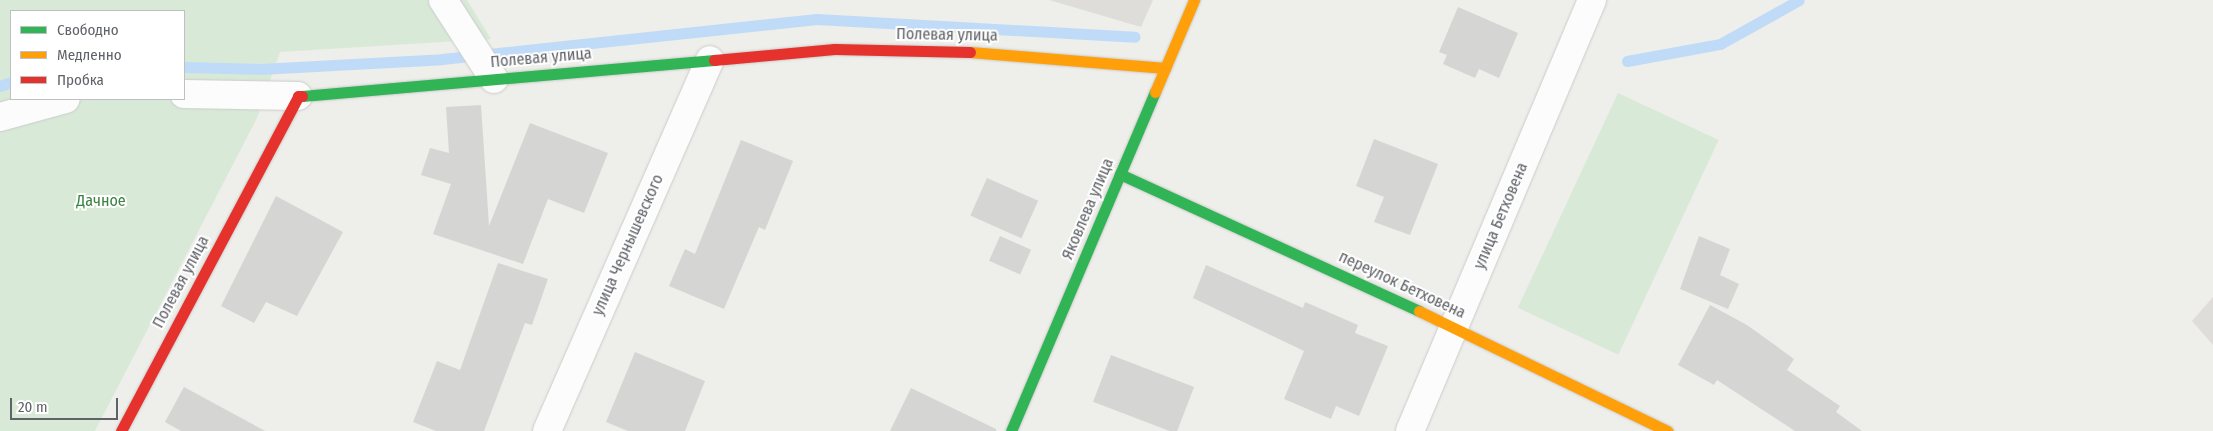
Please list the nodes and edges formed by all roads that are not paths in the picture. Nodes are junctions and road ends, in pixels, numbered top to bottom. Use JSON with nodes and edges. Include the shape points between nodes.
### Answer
{"nodes":[{"id":1,"x":443,"y":0,"type":"edge"},
{"id":2,"x":1194,"y":0,"type":"edge"},
{"id":3,"x":1592,"y":0,"type":"edge"},
{"id":4,"x":710,"y":60,"type":"junction"},
{"id":5,"x":1165,"y":68,"type":"junction"},
{"id":6,"x":494,"y":79,"type":"junction"},
{"id":7,"x":185,"y":94,"type":"edge"},
{"id":8,"x":298,"y":96,"type":"junction"},
{"id":9,"x":63,"y":100,"type":"edge"},
{"id":10,"x":0,"y":118,"type":"edge"},
{"id":11,"x":1120,"y":174,"type":"junction"},
{"id":12,"x":1454,"y":327,"type":"junction"},
{"id":13,"x":121,"y":431,"type":"edge"},
{"id":14,"x":547,"y":431,"type":"edge"},
{"id":15,"x":1011,"y":431,"type":"edge"},
{"id":16,"x":1410,"y":431,"type":"edge"},
{"id":17,"x":1667,"y":431,"type":"edge"}],
"edges":[{"from":1,"to":6,"type":"street"},
{"from":2,"to":5,"type":"street","name":"Яковлева улица"},
{"from":3,"to":12,"type":"street","name":"улица Бетховена"},
{"from":4,"to":5,"type":"street","name":"Полевая улица","via":[[844,49],[1018,53]]},
{"from":4,"to":6,"type":"street","name":"Полевая улица"},
{"from":4,"to":14,"type":"street","name":"улица Чернышевского"},
{"from":5,"to":11,"type":"street","name":"Яковлева улица"},
{"from":6,"to":8,"type":"street","name":"Полевая улица"},
{"from":7,"to":8,"type":"street"},
{"from":8,"to":13,"type":"street","name":"Полевая улица"},
{"from":9,"to":10,"type":"street"},
{"from":11,"to":12,"type":"street","name":"переулок Бетховена"},
{"from":11,"to":15,"type":"street","name":"Яковлева улица"},
{"from":12,"to":16,"type":"street","name":"улица Бетховена"},
{"from":12,"to":17,"type":"street","name":"переулок Бетховена"}]}
